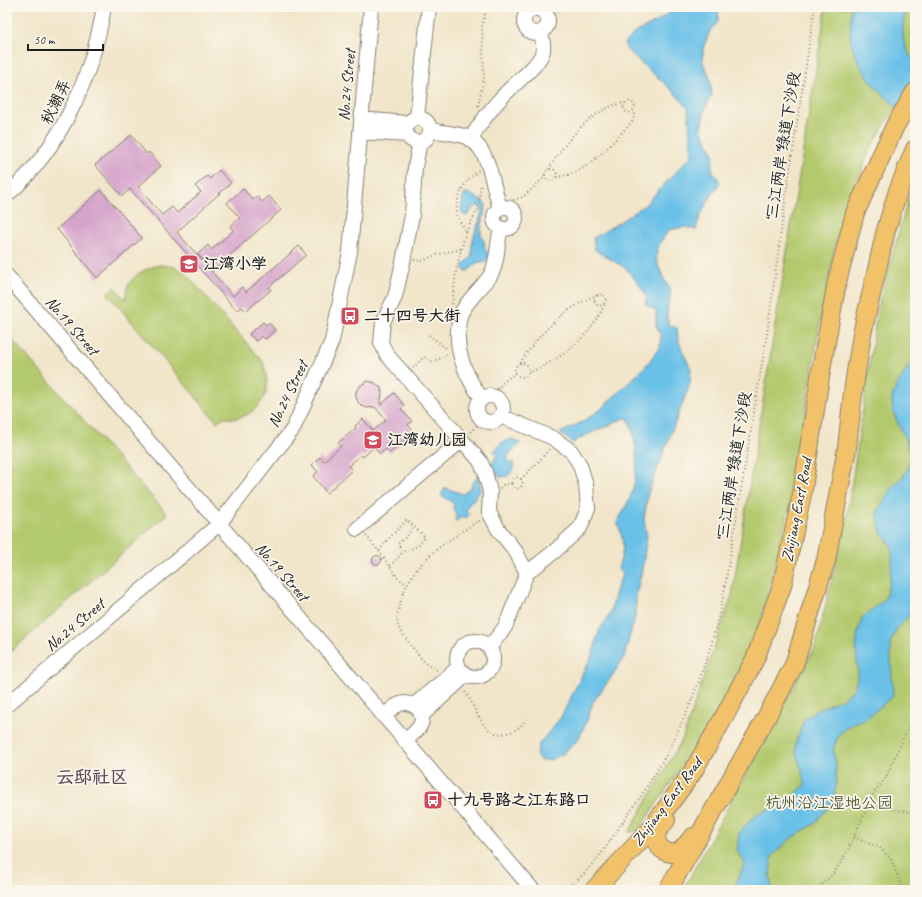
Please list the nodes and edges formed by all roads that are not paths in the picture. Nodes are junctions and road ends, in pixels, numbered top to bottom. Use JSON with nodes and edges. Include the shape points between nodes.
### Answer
{"nodes":[{"id":1,"x":104,"y":7,"type":"edge"},
{"id":2,"x":371,"y":7,"type":"edge"},
{"id":3,"x":429,"y":7,"type":"edge"},
{"id":4,"x":541,"y":10,"type":"edge"},
{"id":5,"x":541,"y":32,"type":"junction"},
{"id":6,"x":915,"y":92,"type":"edge"},
{"id":7,"x":410,"y":125,"type":"junction"},
{"id":8,"x":361,"y":126,"type":"junction"},
{"id":9,"x":430,"y":130,"type":"junction"},
{"id":10,"x":470,"y":140,"type":"junction"},
{"id":11,"x":420,"y":142,"type":"junction"},
{"id":12,"x":915,"y":149,"type":"edge"},
{"id":13,"x":7,"y":195,"type":"edge"},
{"id":14,"x":7,"y":276,"type":"edge"},
{"id":15,"x":487,"y":398,"type":"junction"},
{"id":16,"x":501,"y":416,"type":"junction"},
{"id":17,"x":462,"y":440,"type":"junction"},
{"id":18,"x":219,"y":524,"type":"junction"},
{"id":19,"x":358,"y":528,"type":"road end"},
{"id":20,"x":527,"y":574,"type":"junction"},
{"id":21,"x":489,"y":648,"type":"junction"},
{"id":22,"x":458,"y":675,"type":"junction"},
{"id":23,"x":7,"y":705,"type":"edge"},
{"id":24,"x":418,"y":710,"type":"junction"},
{"id":25,"x":383,"y":716,"type":"junction"},
{"id":26,"x":404,"y":741,"type":"junction"},
{"id":27,"x":702,"y":757,"type":"junction"},
{"id":28,"x":709,"y":819,"type":"junction"},
{"id":29,"x":533,"y":890,"type":"edge"},
{"id":30,"x":587,"y":890,"type":"edge"},
{"id":31,"x":668,"y":890,"type":"edge"}],
"edges":[{"from":1,"to":13,"type":"street","name":"秋潮弄","via":[[84,83],[57,138],[19,185]]},
{"from":2,"to":8,"type":"street","name":"No.24 Street"},
{"from":3,"to":7,"type":"street"},
{"from":4,"to":5,"type":"street","via":[[548,23]]},
{"from":4,"to":5,"type":"street","via":[[527,14],[524,21],[533,33]]},
{"from":5,"to":10,"type":"street","via":[[543,51],[535,64],[491,110]]},
{"from":6,"to":27,"type":"main road","name":"Zhijiang East Road","via":[[895,126],[855,213],[837,282],[802,494],[782,586],[755,659]]},
{"from":7,"to":8,"type":"street"},
{"from":7,"to":9,"type":"street","via":[[422,118],[428,122]]},
{"from":7,"to":11,"type":"street","via":[[412,141]]},
{"from":8,"to":18,"type":"street","name":"No.24 Street","via":[[350,252],[332,341],[293,429]]},
{"from":9,"to":10,"type":"street","via":[[464,136]]},
{"from":9,"to":11,"type":"street","via":[[427,138]]},
{"from":10,"to":15,"type":"street","via":[[478,144],[486,159],[495,195],[504,207],[494,216],[495,224],[501,228],[491,275],[461,311],[457,333],[460,357],[472,386]]},
{"from":11,"to":17,"type":"street","via":[[415,167],[412,216],[394,297],[383,322],[381,343],[387,355]]},
{"from":12,"to":28,"type":"main road","via":[[886,230],[862,334],[847,448],[826,560],[808,623],[794,665]]},
{"from":14,"to":18,"type":"street","name":"No.19 Street"},
{"from":15,"to":16,"type":"street","via":[[501,403]]},
{"from":15,"to":16,"type":"street","via":[[477,406],[480,418],[491,422]]},
{"from":16,"to":20,"type":"street","via":[[555,439],[572,451],[580,465],[586,485],[588,508],[580,528]]},
{"from":17,"to":19,"type":"street"},
{"from":17,"to":20,"type":"street","via":[[480,460],[490,492],[489,512],[498,529],[516,552]]},
{"from":18,"to":23,"type":"street","name":"No.24 Street"},
{"from":18,"to":25,"type":"street","name":"No.19 Street"},
{"from":20,"to":21,"type":"street","via":[[505,627]]},
{"from":21,"to":22,"type":"street","via":[[493,659],[489,671],[478,677]]},
{"from":21,"to":22,"type":"street","via":[[479,642],[463,646],[458,656]]},
{"from":22,"to":24,"type":"street"},
{"from":24,"to":25,"type":"street","via":[[407,702],[398,704]]},
{"from":24,"to":26,"type":"street","via":[[422,720],[418,729]]},
{"from":25,"to":26,"type":"street","name":"No.19 Street"},
{"from":26,"to":29,"type":"street","name":"No.19 Street"},
{"from":27,"to":28,"type":"main road","via":[[701,768],[690,787],[657,833],[658,847],[670,853],[679,852]]},
{"from":27,"to":30,"type":"main road","name":"Zhijiang East Road","via":[[650,829]]},
{"from":28,"to":31,"type":"main road"}]}
